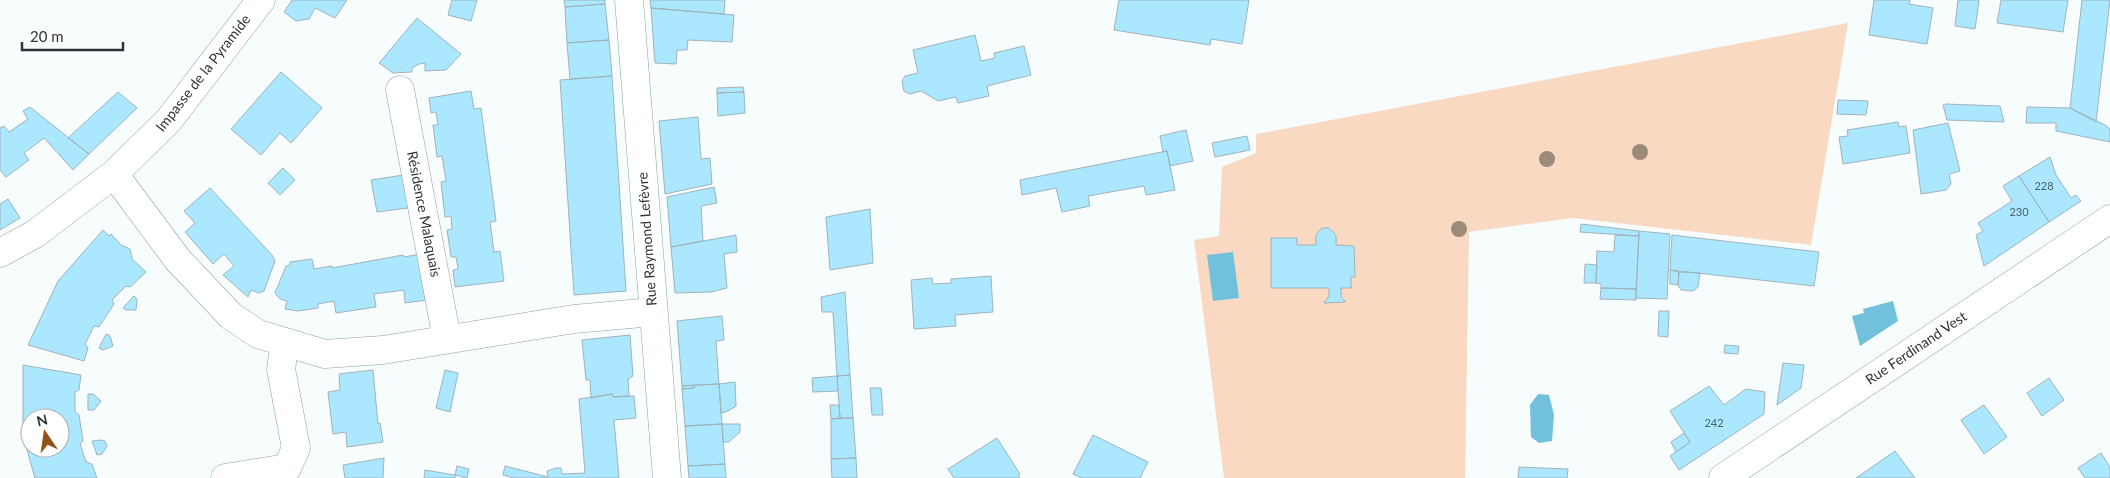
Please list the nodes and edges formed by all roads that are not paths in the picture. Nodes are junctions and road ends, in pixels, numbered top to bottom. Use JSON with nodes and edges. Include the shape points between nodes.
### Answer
{"nodes":[{"id":1,"x":261,"y":0,"type":"edge"},
{"id":2,"x":629,"y":0,"type":"edge"},
{"id":3,"x":400,"y":90,"type":"dead end"},
{"id":4,"x":114,"y":174,"type":"junction"},
{"id":5,"x":2110,"y":219,"type":"edge"},
{"id":6,"x":0,"y":253,"type":"edge"},
{"id":7,"x":653,"y":312,"type":"junction"},
{"id":8,"x":447,"y":339,"type":"junction"},
{"id":9,"x":285,"y":342,"type":"junction"},
{"id":10,"x":226,"y":478,"type":"edge"},
{"id":11,"x":667,"y":478,"type":"edge"},
{"id":12,"x":1723,"y":478,"type":"edge"}],
"edges":[{"from":1,"to":4,"type":"street","name":"Impasse de la Pyramide","via":[[172,115]]},
{"from":2,"to":7,"type":"street","name":"Rue Raymond Lefèvre"},
{"from":3,"to":8,"type":"street","name":"Résidence Malaquais"},
{"from":4,"to":6,"type":"street","name":"Impasse de la Pyramide","via":[[35,234]]},
{"from":4,"to":9,"type":"street","via":[[178,260],[231,316],[258,334]]},
{"from":5,"to":12,"type":"street","name":"Rue Ferdinand Vest"},
{"from":7,"to":8,"type":"street","via":[[574,319]]},
{"from":7,"to":11,"type":"street","name":"Rue Raymond Lefèvre"},
{"from":8,"to":9,"type":"street","via":[[383,350],[325,354]]},
{"from":9,"to":10,"type":"street","via":[[281,369],[296,448],[287,468]]}]}
